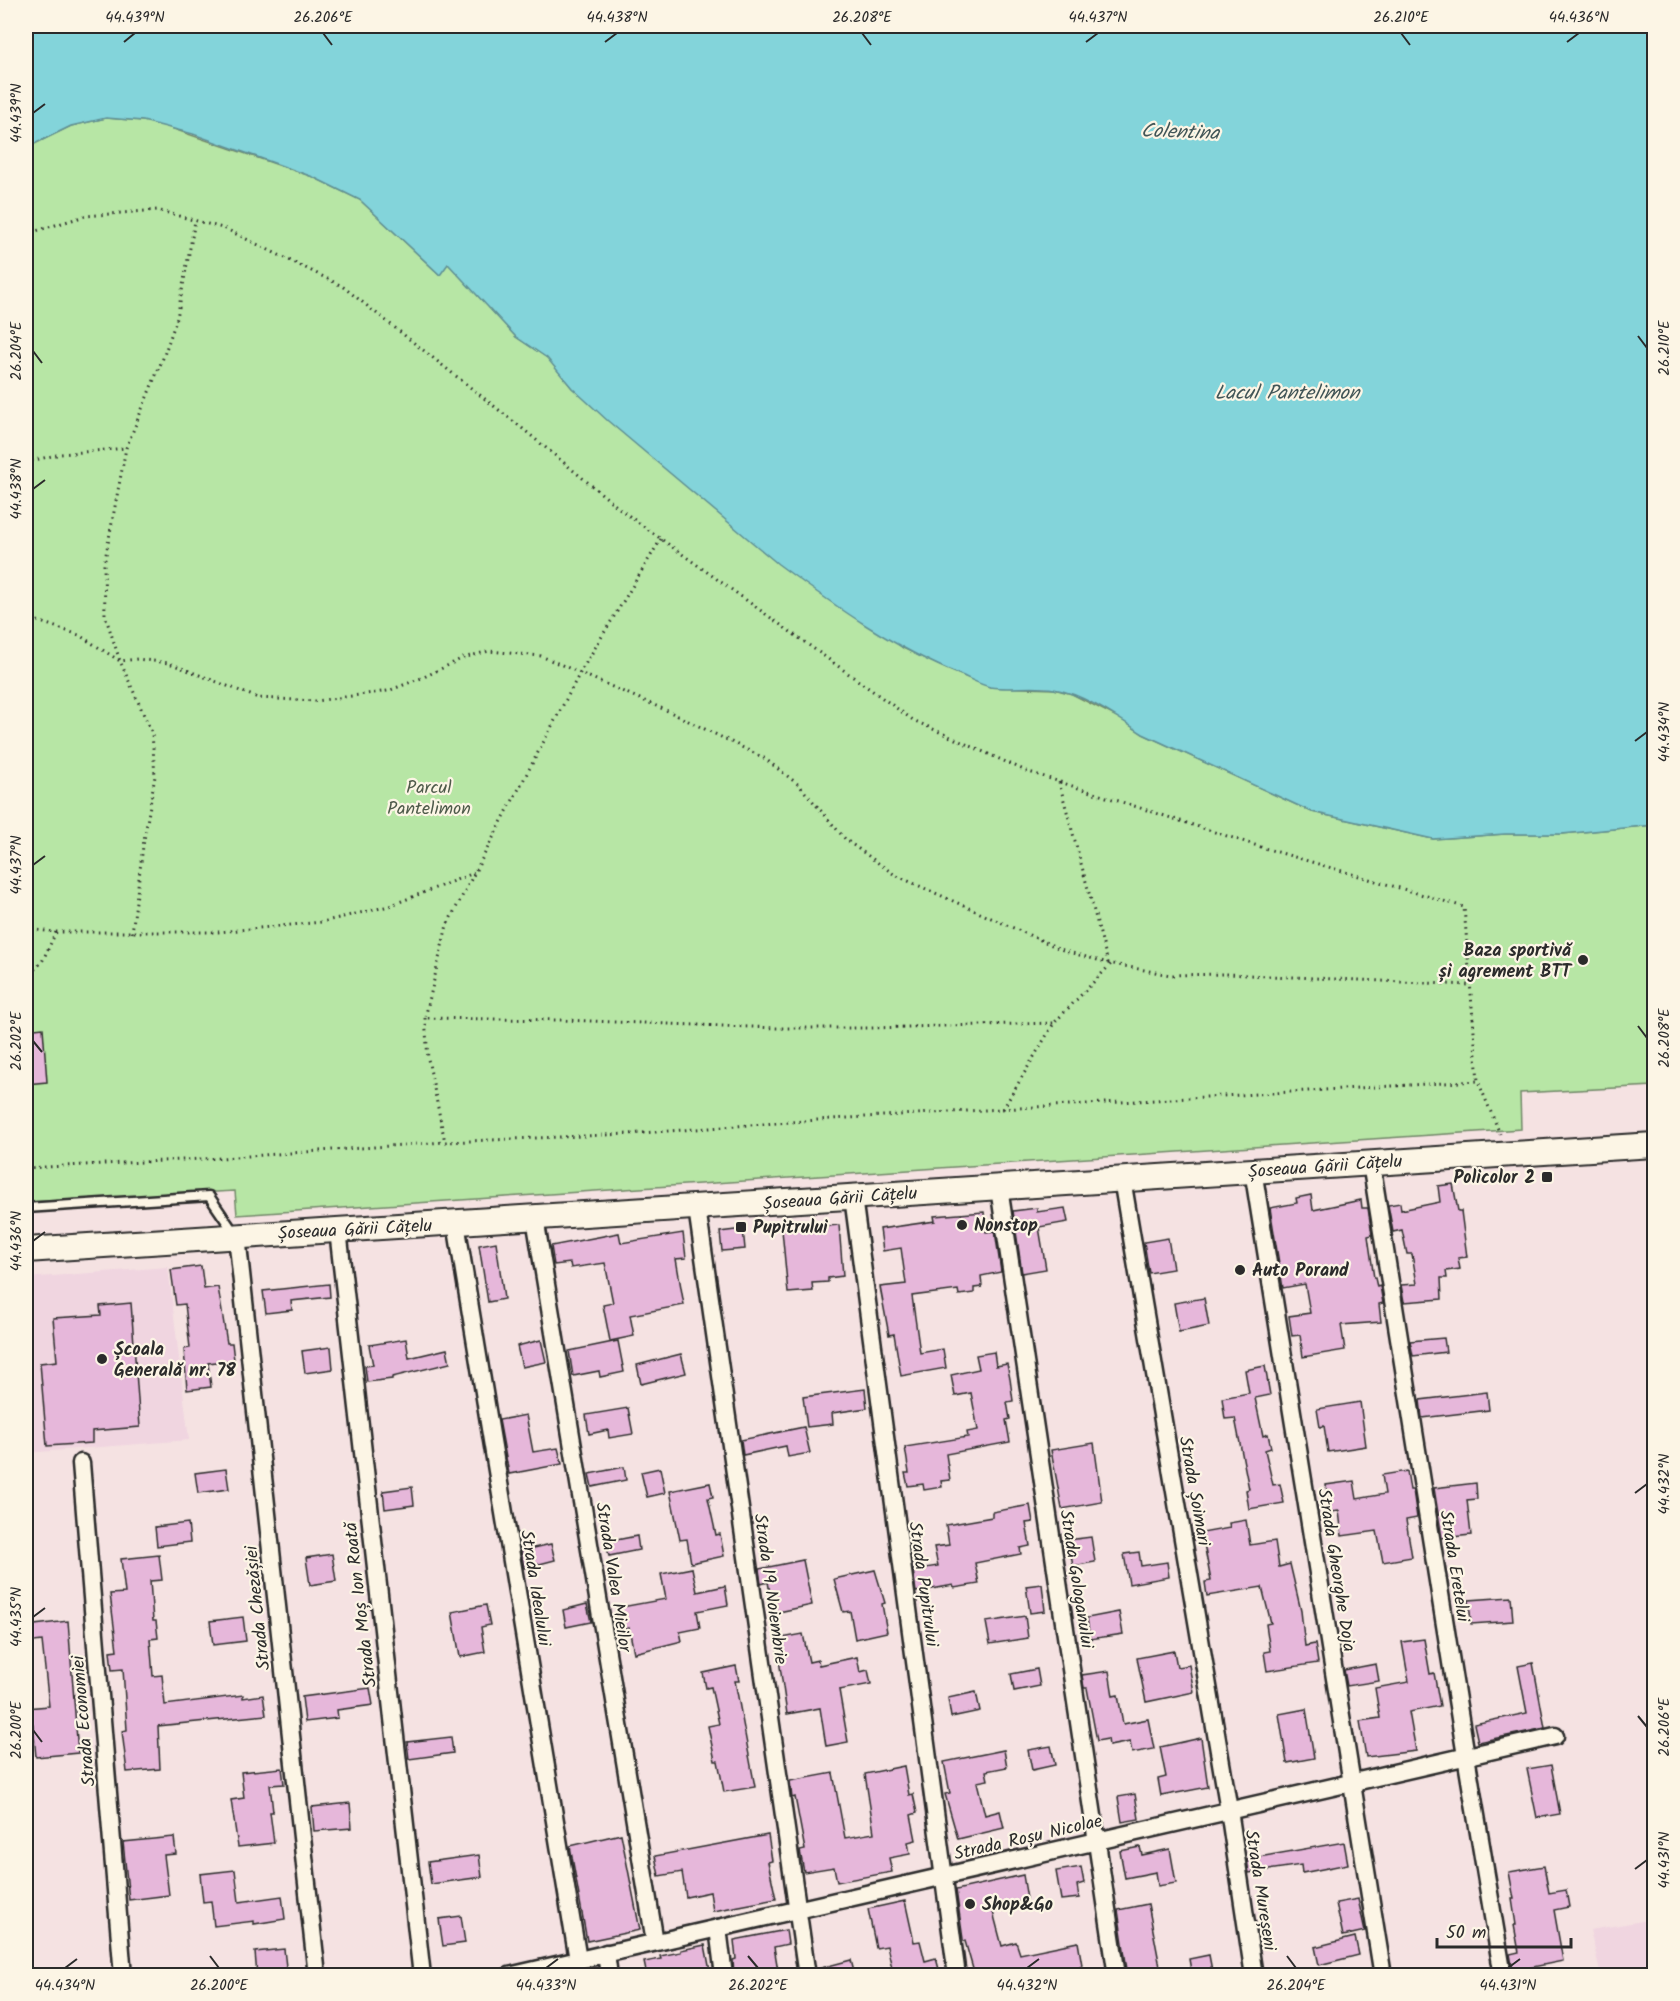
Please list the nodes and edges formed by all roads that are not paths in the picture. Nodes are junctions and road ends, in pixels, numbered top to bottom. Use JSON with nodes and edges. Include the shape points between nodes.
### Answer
{"nodes":[{"id":1,"x":1654,"y":1145,"type":"edge"},
{"id":2,"x":1371,"y":1163,"type":"junction"},
{"id":3,"x":1252,"y":1170,"type":"junction"},
{"id":4,"x":1122,"y":1179,"type":"junction"},
{"id":5,"x":999,"y":1188,"type":"junction"},
{"id":6,"x":853,"y":1197,"type":"junction"},
{"id":7,"x":26,"y":1208,"type":"edge"},
{"id":8,"x":697,"y":1208,"type":"junction"},
{"id":9,"x":535,"y":1218,"type":"junction"},
{"id":10,"x":456,"y":1223,"type":"junction"},
{"id":11,"x":338,"y":1230,"type":"junction"},
{"id":12,"x":237,"y":1236,"type":"junction"},
{"id":13,"x":26,"y":1250,"type":"edge"},
{"id":14,"x":81,"y":1463,"type":"dead end"},
{"id":15,"x":1556,"y":1736,"type":"dead end"},
{"id":16,"x":1466,"y":1756,"type":"junction"},
{"id":17,"x":1351,"y":1782,"type":"junction"},
{"id":18,"x":1229,"y":1810,"type":"junction"},
{"id":19,"x":1097,"y":1841,"type":"junction"},
{"id":20,"x":943,"y":1876,"type":"junction"},
{"id":21,"x":797,"y":1910,"type":"junction"},
{"id":22,"x":718,"y":1928,"type":"junction"},
{"id":23,"x":655,"y":1942,"type":"junction"},
{"id":24,"x":606,"y":1953,"type":"junction"},
{"id":25,"x":578,"y":1960,"type":"junction"},
{"id":26,"x":123,"y":1976,"type":"edge"},
{"id":27,"x":317,"y":1976,"type":"edge"},
{"id":28,"x":422,"y":1976,"type":"edge"},
{"id":29,"x":509,"y":1976,"type":"edge"},
{"id":30,"x":609,"y":1976,"type":"edge"},
{"id":31,"x":724,"y":1976,"type":"edge"},
{"id":32,"x":807,"y":1976,"type":"edge"},
{"id":33,"x":957,"y":1976,"type":"edge"},
{"id":34,"x":1117,"y":1976,"type":"edge"},
{"id":35,"x":1254,"y":1976,"type":"edge"},
{"id":36,"x":1383,"y":1976,"type":"edge"},
{"id":37,"x":1503,"y":1976,"type":"edge"}],
"edges":[{"from":1,"to":2,"type":"main road","name":"Șoseaua Gării Cățelu"},
{"from":2,"to":3,"type":"main road","name":"Șoseaua Gării Cățelu"},
{"from":2,"to":16,"type":"street","name":"Strada Eretelui"},
{"from":3,"to":4,"type":"main road","name":"Șoseaua Gării Cățelu"},
{"from":3,"to":17,"type":"street","name":"Strada Gheorghe Doja"},
{"from":4,"to":5,"type":"main road","name":"Șoseaua Gării Cățelu"},
{"from":4,"to":18,"type":"street","name":"Strada Șoimari"},
{"from":5,"to":6,"type":"main road","name":"Șoseaua Gării Cățelu"},
{"from":5,"to":19,"type":"street","name":"Strada Gologanului"},
{"from":6,"to":8,"type":"main road","name":"Șoseaua Gării Cățelu"},
{"from":6,"to":20,"type":"street","name":"Strada Pupitrului"},
{"from":7,"to":12,"type":"lane","via":[[209,1196]]},
{"from":8,"to":9,"type":"main road","name":"Șoseaua Gării Cățelu"},
{"from":8,"to":21,"type":"street","name":"Strada 19 Noiembrie"},
{"from":9,"to":10,"type":"main road","name":"Șoseaua Gării Cățelu"},
{"from":9,"to":23,"type":"street","name":"Strada Valea Mieilor"},
{"from":10,"to":11,"type":"main road","name":"Șoseaua Gării Cățelu"},
{"from":10,"to":25,"type":"street","name":"Strada Idealului"},
{"from":11,"to":12,"type":"main road","name":"Șoseaua Gării Cățelu"},
{"from":11,"to":28,"type":"street","name":"Strada Moș Ion Roată"},
{"from":12,"to":13,"type":"main road","name":"Șoseaua Gării Cățelu"},
{"from":12,"to":27,"type":"street","name":"Strada Chezășiei"},
{"from":14,"to":26,"type":"street","name":"Strada Economiei"},
{"from":15,"to":16,"type":"street","name":"Strada Roșu Nicolae"},
{"from":16,"to":17,"type":"street","name":"Strada Roșu Nicolae"},
{"from":16,"to":37,"type":"street","name":"Strada Eretelui"},
{"from":17,"to":18,"type":"street","name":"Strada Roșu Nicolae"},
{"from":17,"to":36,"type":"street","name":"Strada Gheorghe Doja"},
{"from":18,"to":19,"type":"street","name":"Strada Roșu Nicolae"},
{"from":18,"to":35,"type":"street","name":"Strada Mureșeni"},
{"from":19,"to":20,"type":"street","name":"Strada Roșu Nicolae"},
{"from":19,"to":34,"type":"street","name":"Strada Gologanului"},
{"from":20,"to":21,"type":"street","name":"Strada Roșu Nicolae"},
{"from":20,"to":33,"type":"street","name":"Strada Pupitrului"},
{"from":21,"to":22,"type":"street","name":"Strada Roșu Nicolae"},
{"from":21,"to":32,"type":"street","name":"Strada 19 Noiembrie"},
{"from":22,"to":23,"type":"street","name":"Strada Roșu Nicolae"},
{"from":22,"to":31,"type":"street"},
{"from":23,"to":24,"type":"street","name":"Strada Roșu Nicolae"},
{"from":24,"to":25,"type":"street","name":"Strada Roșu Nicolae"},
{"from":24,"to":30,"type":"street"},
{"from":25,"to":29,"type":"street","name":"Strada Roșu Nicolae"}]}
